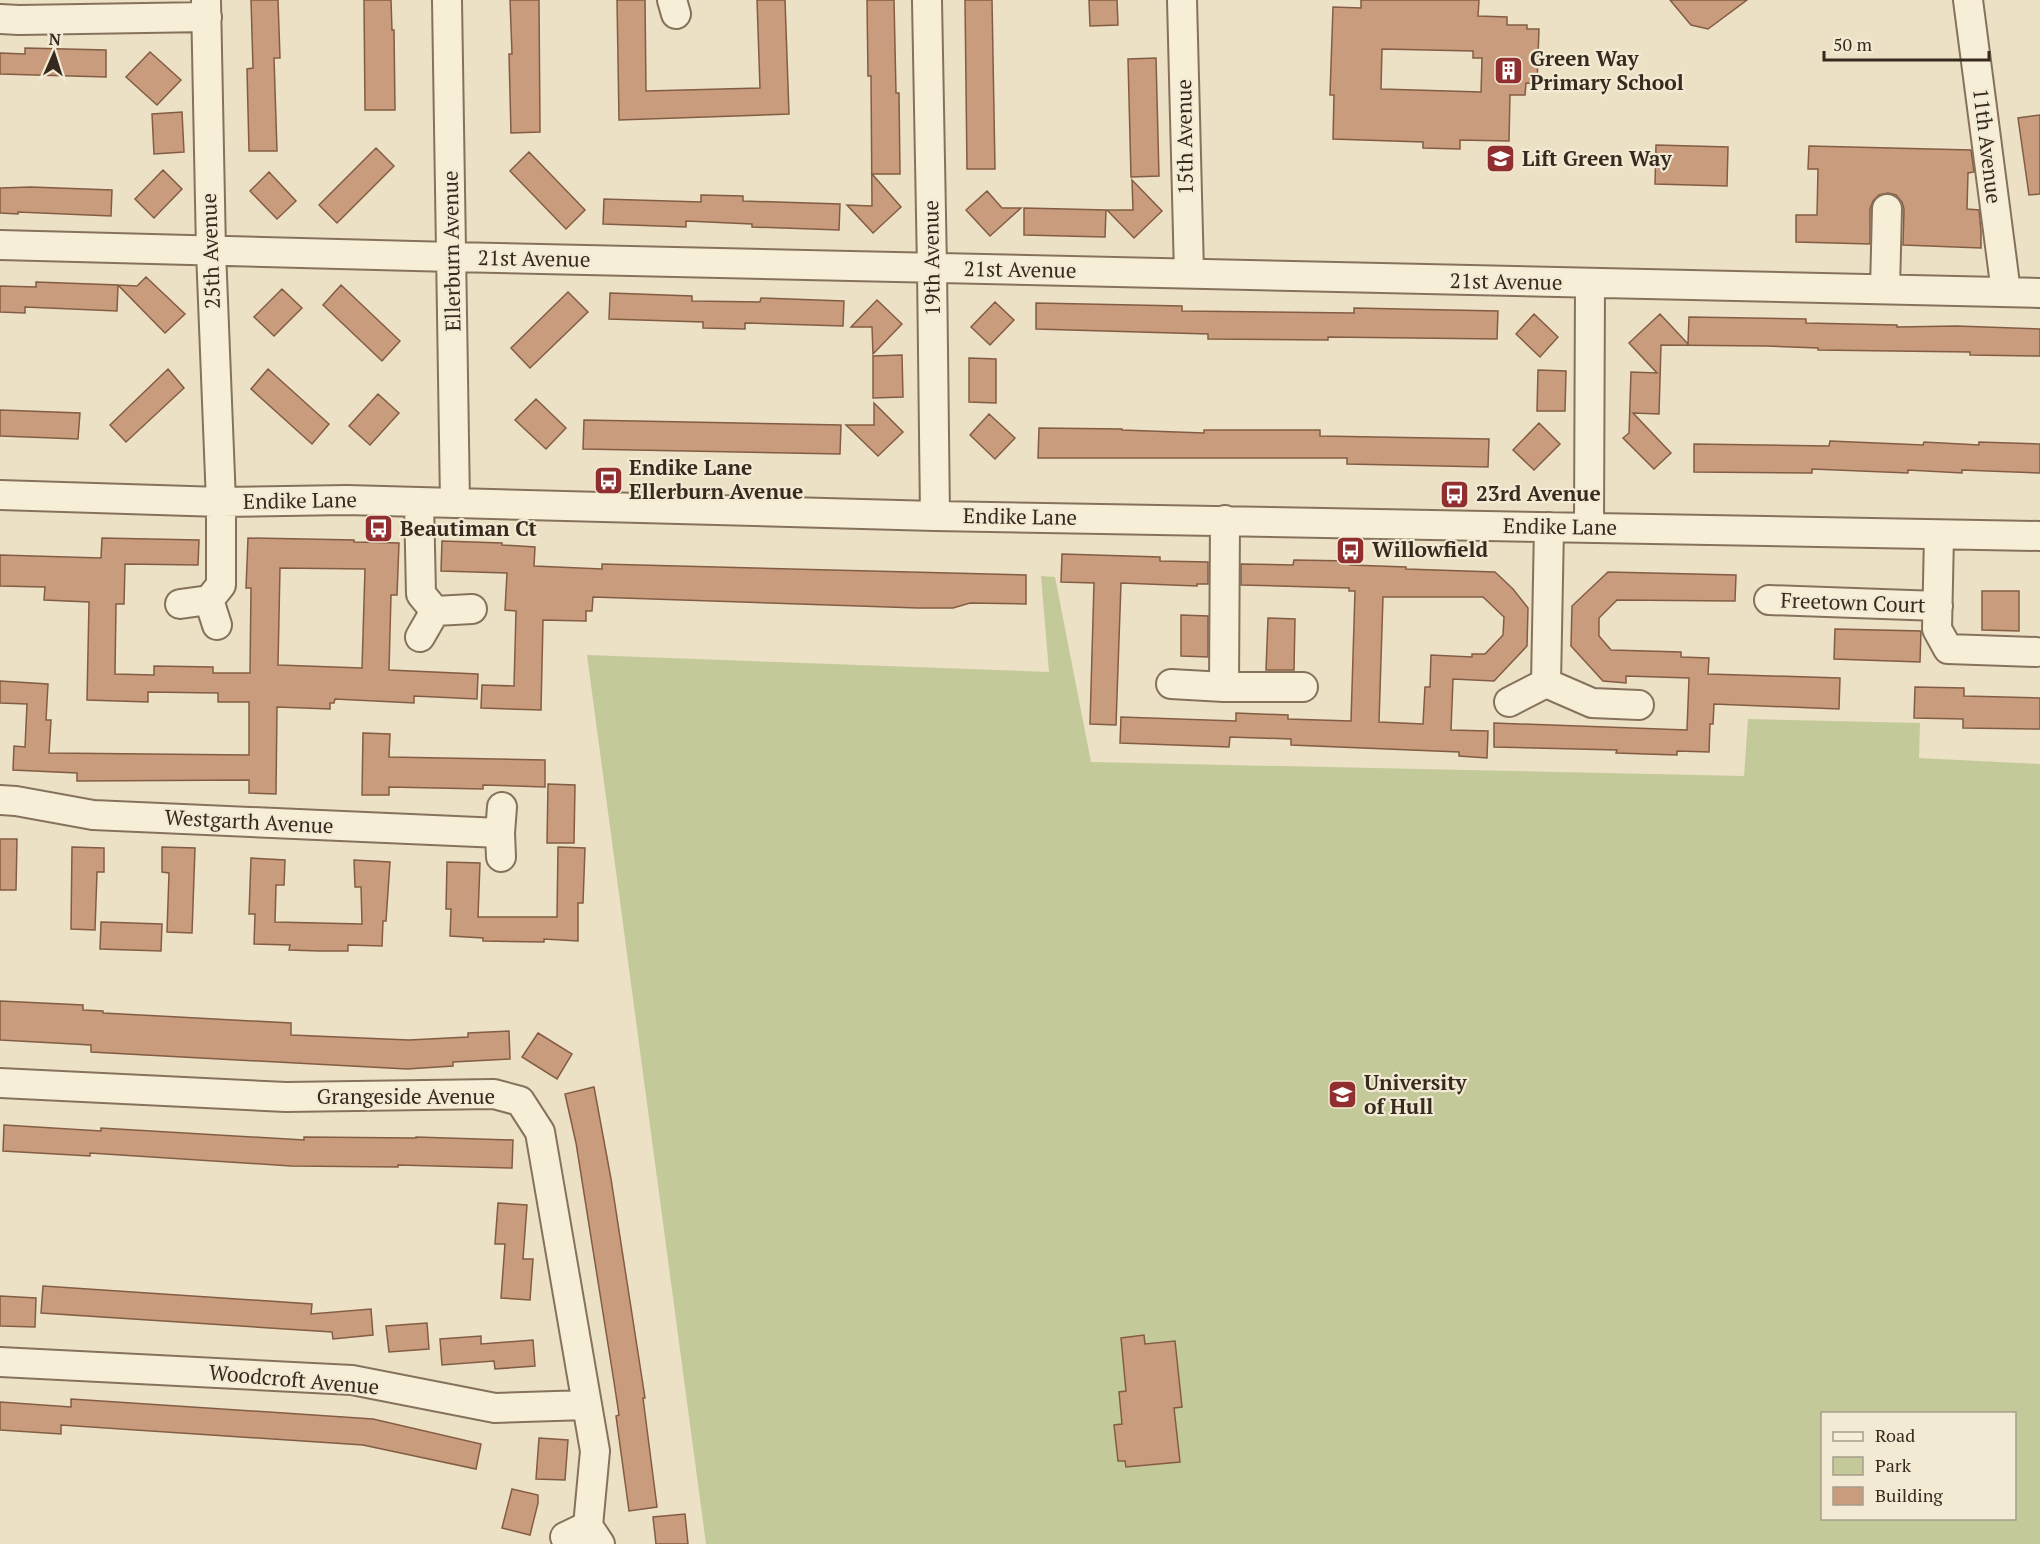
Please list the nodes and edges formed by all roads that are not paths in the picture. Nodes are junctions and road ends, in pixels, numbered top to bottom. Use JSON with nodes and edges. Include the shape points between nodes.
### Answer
{"nodes":[{"id":1,"x":447,"y":0,"type":"edge"},
{"id":2,"x":927,"y":0,"type":"edge"},
{"id":3,"x":1182,"y":0,"type":"edge"},
{"id":4,"x":1968,"y":0,"type":"edge"},
{"id":5,"x":206,"y":8,"type":"edge"},
{"id":6,"x":0,"y":19,"type":"edge"},
{"id":7,"x":1887,"y":209,"type":"dead end"},
{"id":8,"x":0,"y":245,"type":"edge"},
{"id":9,"x":211,"y":251,"type":"junction"},
{"id":10,"x":452,"y":257,"type":"junction"},
{"id":11,"x":932,"y":268,"type":"junction"},
{"id":12,"x":1189,"y":273,"type":"junction"},
{"id":13,"x":1590,"y":284,"type":"junction"},
{"id":14,"x":1885,"y":289,"type":"junction"},
{"id":15,"x":2006,"y":292,"type":"junction"},
{"id":16,"x":2040,"y":293,"type":"edge"},
{"id":17,"x":0,"y":495,"type":"edge"},
{"id":18,"x":221,"y":502,"type":"junction"},
{"id":19,"x":419,"y":502,"type":"junction"},
{"id":20,"x":455,"y":502,"type":"junction"},
{"id":21,"x":935,"y":516,"type":"junction"},
{"id":22,"x":1225,"y":520,"type":"junction"},
{"id":23,"x":1549,"y":527,"type":"junction"},
{"id":24,"x":1589,"y":528,"type":"junction"},
{"id":25,"x":1939,"y":534,"type":"junction"},
{"id":26,"x":2040,"y":536,"type":"edge"},
{"id":27,"x":1769,"y":600,"type":"dead end"},
{"id":28,"x":180,"y":604,"type":"dead end"},
{"id":29,"x":1938,"y":606,"type":"junction"},
{"id":30,"x":472,"y":609,"type":"dead end"},
{"id":31,"x":435,"y":611,"type":"junction"},
{"id":32,"x":420,"y":637,"type":"dead end"},
{"id":33,"x":2036,"y":652,"type":"dead end"},
{"id":34,"x":1546,"y":682,"type":"junction"},
{"id":35,"x":1171,"y":684,"type":"dead end"},
{"id":36,"x":1224,"y":687,"type":"junction"},
{"id":37,"x":1303,"y":687,"type":"dead end"},
{"id":38,"x":1509,"y":702,"type":"dead end"},
{"id":39,"x":1639,"y":705,"type":"dead end"},
{"id":40,"x":0,"y":800,"type":"edge"},
{"id":41,"x":501,"y":832,"type":"dead end"},
{"id":42,"x":0,"y":1083,"type":"edge"},
{"id":43,"x":0,"y":1362,"type":"edge"},
{"id":44,"x":587,"y":1405,"type":"junction"},
{"id":45,"x":584,"y":1536,"type":"edge"}],
"edges":[{"from":1,"to":10,"type":"street","name":"Ellerburn Avenue"},
{"from":2,"to":11,"type":"street","name":"19th Avenue"},
{"from":3,"to":12,"type":"street","name":"15th Avenue"},
{"from":4,"to":15,"type":"street","name":"11th Avenue"},
{"from":5,"to":6,"type":"street"},
{"from":5,"to":9,"type":"street","name":"25th Avenue"},
{"from":7,"to":14,"type":"street"},
{"from":8,"to":9,"type":"street","name":"21st Avenue"},
{"from":9,"to":10,"type":"street","name":"21st Avenue"},
{"from":9,"to":18,"type":"street","name":"25th Avenue"},
{"from":10,"to":11,"type":"street","name":"21st Avenue"},
{"from":10,"to":20,"type":"street","name":"Ellerburn Avenue"},
{"from":11,"to":12,"type":"street","name":"21st Avenue"},
{"from":11,"to":21,"type":"street","name":"19th Avenue"},
{"from":12,"to":13,"type":"street","name":"21st Avenue"},
{"from":13,"to":14,"type":"street","name":"21st Avenue"},
{"from":13,"to":24,"type":"street"},
{"from":14,"to":15,"type":"street","name":"21st Avenue"},
{"from":15,"to":16,"type":"street","name":"21st Avenue"},
{"from":17,"to":18,"type":"street","name":"Endike Lane"},
{"from":18,"to":19,"type":"street","name":"Endike Lane"},
{"from":18,"to":28,"type":"street","name":"25th Avenue","via":[[221,585],[213,612]]},
{"from":19,"to":20,"type":"street","name":"Endike Lane"},
{"from":19,"to":31,"type":"street","via":[[421,594]]},
{"from":20,"to":21,"type":"street","name":"Endike Lane"},
{"from":21,"to":22,"type":"street","name":"Endike Lane"},
{"from":22,"to":23,"type":"street","name":"Endike Lane"},
{"from":22,"to":36,"type":"street"},
{"from":23,"to":24,"type":"street","name":"Endike Lane"},
{"from":23,"to":34,"type":"street"},
{"from":24,"to":25,"type":"street","name":"Endike Lane"},
{"from":25,"to":26,"type":"street","name":"Endike Lane"},
{"from":25,"to":29,"type":"street","name":"Freetown Court"},
{"from":27,"to":29,"type":"street","name":"Freetown Court"},
{"from":29,"to":33,"type":"street","name":"Freetown Court","via":[[1937,629],[1948,649]]},
{"from":30,"to":31,"type":"street"},
{"from":31,"to":32,"type":"street"},
{"from":34,"to":38,"type":"street"},
{"from":34,"to":39,"type":"street","via":[[1592,703]]},
{"from":35,"to":36,"type":"street"},
{"from":36,"to":37,"type":"street"},
{"from":40,"to":41,"type":"street","name":"Westgarth Avenue","via":[[93,815]]},
{"from":42,"to":44,"type":"street","name":"Grangeside Avenue","via":[[286,1097],[495,1094],[520,1101],[540,1132]]},
{"from":43,"to":44,"type":"street","name":"Woodcroft Avenue","via":[[352,1380],[495,1408]]},
{"from":44,"to":45,"type":"street","name":"Grangeside Avenue","via":[[595,1451]]}]}
